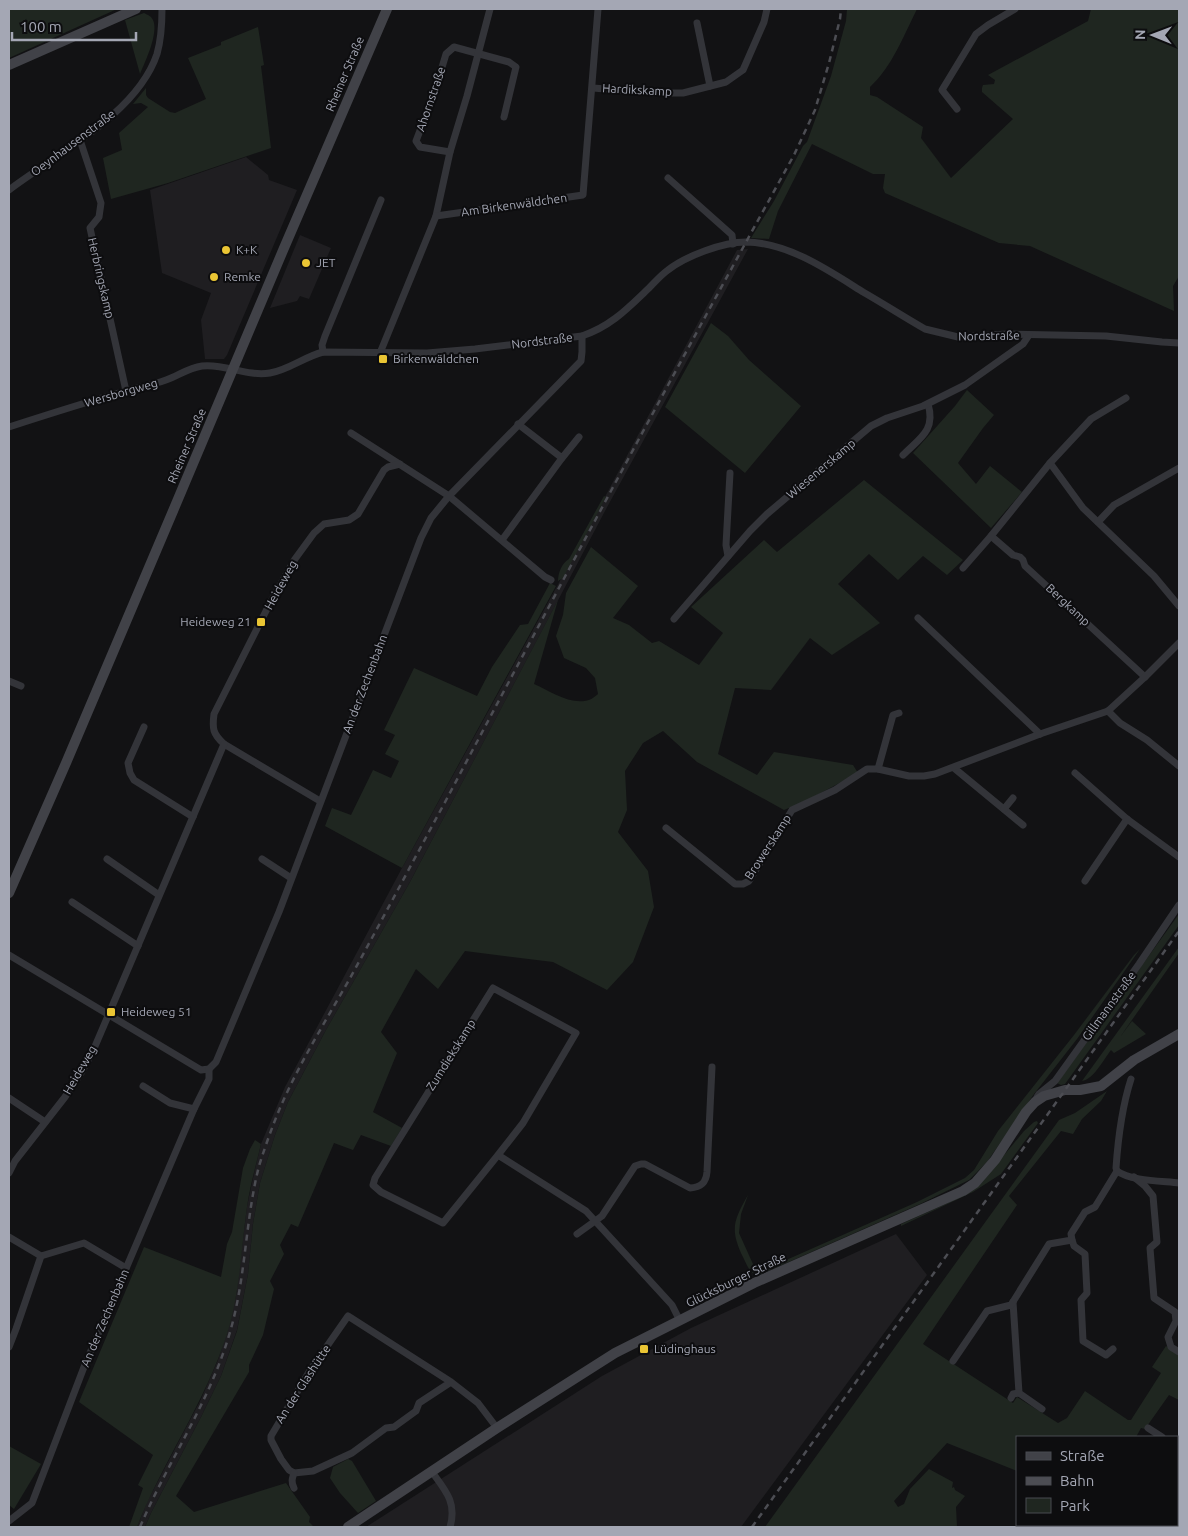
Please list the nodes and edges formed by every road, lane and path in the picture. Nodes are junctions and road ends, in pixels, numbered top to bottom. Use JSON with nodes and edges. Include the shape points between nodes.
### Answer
{"nodes":[{"id":1,"x":136,"y":9,"type":"edge"},
{"id":2,"x":162,"y":9,"type":"edge"},
{"id":3,"x":387,"y":9,"type":"edge"},
{"id":4,"x":490,"y":9,"type":"edge"},
{"id":5,"x":598,"y":9,"type":"edge"},
{"id":6,"x":767,"y":9,"type":"edge"},
{"id":7,"x":1015,"y":9,"type":"edge"},
{"id":8,"x":697,"y":23,"type":"dead end"},
{"id":9,"x":479,"y":55,"type":"junction"},
{"id":10,"x":9,"y":65,"type":"edge"},
{"id":11,"x":710,"y":86,"type":"junction"},
{"id":12,"x":592,"y":88,"type":"junction"},
{"id":13,"x":957,"y":109,"type":"dead end"},
{"id":14,"x":504,"y":117,"type":"dead end"},
{"id":15,"x":80,"y":140,"type":"junction"},
{"id":16,"x":450,"y":152,"type":"junction"},
{"id":17,"x":668,"y":178,"type":"dead end"},
{"id":18,"x":9,"y":190,"type":"edge"},
{"id":19,"x":381,"y":200,"type":"dead end"},
{"id":20,"x":436,"y":216,"type":"junction"},
{"id":21,"x":733,"y":244,"type":"junction"},
{"id":22,"x":1029,"y":335,"type":"junction"},
{"id":23,"x":582,"y":336,"type":"junction"},
{"id":24,"x":1179,"y":342,"type":"edge"},
{"id":25,"x":323,"y":352,"type":"junction"},
{"id":26,"x":380,"y":353,"type":"junction"},
{"id":27,"x":233,"y":370,"type":"junction"},
{"id":28,"x":126,"y":391,"type":"junction"},
{"id":29,"x":1126,"y":398,"type":"dead end"},
{"id":30,"x":928,"y":404,"type":"junction"},
{"id":31,"x":518,"y":424,"type":"junction"},
{"id":32,"x":9,"y":427,"type":"edge"},
{"id":33,"x":351,"y":433,"type":"dead end"},
{"id":34,"x":579,"y":437,"type":"dead end"},
{"id":35,"x":903,"y":455,"type":"dead end"},
{"id":36,"x":562,"y":458,"type":"junction"},
{"id":37,"x":1050,"y":463,"type":"junction"},
{"id":38,"x":400,"y":464,"type":"junction"},
{"id":39,"x":1179,"y":468,"type":"edge"},
{"id":40,"x":730,"y":473,"type":"dead end"},
{"id":41,"x":449,"y":496,"type":"junction"},
{"id":42,"x":1098,"y":522,"type":"junction"},
{"id":43,"x":991,"y":536,"type":"junction"},
{"id":44,"x":502,"y":540,"type":"junction"},
{"id":45,"x":728,"y":556,"type":"junction"},
{"id":46,"x":963,"y":568,"type":"dead end"},
{"id":47,"x":551,"y":580,"type":"dead end"},
{"id":48,"x":1179,"y":606,"type":"edge"},
{"id":49,"x":918,"y":618,"type":"dead end"},
{"id":50,"x":674,"y":619,"type":"dead end"},
{"id":51,"x":1179,"y":643,"type":"edge"},
{"id":52,"x":1145,"y":677,"type":"junction"},
{"id":53,"x":9,"y":681,"type":"edge"},
{"id":54,"x":21,"y":686,"type":"dead end"},
{"id":55,"x":1108,"y":711,"type":"junction"},
{"id":56,"x":899,"y":713,"type":"dead end"},
{"id":57,"x":144,"y":727,"type":"dead end"},
{"id":58,"x":1040,"y":734,"type":"junction"},
{"id":59,"x":224,"y":744,"type":"junction"},
{"id":60,"x":1179,"y":766,"type":"edge"},
{"id":61,"x":954,"y":768,"type":"junction"},
{"id":62,"x":878,"y":769,"type":"junction"},
{"id":63,"x":1075,"y":773,"type":"dead end"},
{"id":64,"x":1013,"y":798,"type":"dead end"},
{"id":65,"x":320,"y":801,"type":"junction"},
{"id":66,"x":1004,"y":809,"type":"junction"},
{"id":67,"x":193,"y":816,"type":"junction"},
{"id":68,"x":1127,"y":819,"type":"junction"},
{"id":69,"x":1023,"y":825,"type":"dead end"},
{"id":70,"x":666,"y":828,"type":"dead end"},
{"id":71,"x":1179,"y":857,"type":"edge"},
{"id":72,"x":107,"y":859,"type":"dead end"},
{"id":73,"x":262,"y":859,"type":"dead end"},
{"id":74,"x":291,"y":878,"type":"junction"},
{"id":75,"x":1085,"y":881,"type":"dead end"},
{"id":76,"x":9,"y":893,"type":"edge"},
{"id":77,"x":160,"y":895,"type":"junction"},
{"id":78,"x":72,"y":902,"type":"dead end"},
{"id":79,"x":1179,"y":905,"type":"edge"},
{"id":80,"x":138,"y":946,"type":"junction"},
{"id":81,"x":9,"y":955,"type":"edge"},
{"id":82,"x":109,"y":1014,"type":"junction"},
{"id":83,"x":1179,"y":1034,"type":"edge"},
{"id":84,"x":712,"y":1067,"type":"dead end"},
{"id":85,"x":208,"y":1069,"type":"junction"},
{"id":86,"x":1132,"y":1079,"type":"dead end"},
{"id":87,"x":143,"y":1086,"type":"dead end"},
{"id":88,"x":9,"y":1098,"type":"edge"},
{"id":89,"x":1035,"y":1102,"type":"junction"},
{"id":90,"x":194,"y":1109,"type":"junction"},
{"id":91,"x":45,"y":1122,"type":"junction"},
{"id":92,"x":498,"y":1155,"type":"junction"},
{"id":93,"x":1117,"y":1171,"type":"junction"},
{"id":94,"x":9,"y":1173,"type":"edge"},
{"id":95,"x":1134,"y":1177,"type":"junction"},
{"id":96,"x":1179,"y":1183,"type":"edge"},
{"id":97,"x":596,"y":1222,"type":"junction"},
{"id":98,"x":577,"y":1234,"type":"dead end"},
{"id":99,"x":9,"y":1237,"type":"edge"},
{"id":100,"x":1072,"y":1240,"type":"junction"},
{"id":101,"x":40,"y":1256,"type":"junction"},
{"id":102,"x":126,"y":1268,"type":"junction"},
{"id":103,"x":1013,"y":1302,"type":"junction"},
{"id":104,"x":1177,"y":1309,"type":"edge"},
{"id":105,"x":680,"y":1321,"type":"junction"},
{"id":106,"x":9,"y":1347,"type":"edge"},
{"id":107,"x":1113,"y":1349,"type":"dead end"},
{"id":108,"x":1179,"y":1352,"type":"edge"},
{"id":109,"x":953,"y":1360,"type":"dead end"},
{"id":110,"x":451,"y":1382,"type":"junction"},
{"id":111,"x":1019,"y":1393,"type":"junction"},
{"id":112,"x":1011,"y":1398,"type":"dead end"},
{"id":113,"x":1042,"y":1409,"type":"dead end"},
{"id":114,"x":497,"y":1428,"type":"junction"},
{"id":115,"x":1148,"y":1428,"type":"dead end"},
{"id":116,"x":1160,"y":1436,"type":"edge"},
{"id":117,"x":432,"y":1472,"type":"junction"},
{"id":118,"x":294,"y":1473,"type":"junction"},
{"id":119,"x":294,"y":1488,"type":"dead end"},
{"id":120,"x":9,"y":1521,"type":"edge"},
{"id":121,"x":348,"y":1527,"type":"edge"},
{"id":122,"x":450,"y":1527,"type":"edge"}],
"edges":[{"from":1,"to":10,"type":"main road"},
{"from":2,"to":15,"type":"street","name":"Oeynhausenstraße","via":[[157,54],[144,80],[128,100]]},
{"from":3,"to":27,"type":"main road","name":"Rheiner Straße"},
{"from":4,"to":9,"type":"street"},
{"from":5,"to":12,"type":"street","name":"Am Birkenwäldchen"},
{"from":6,"to":11,"type":"street","name":"Hardikskamp","via":[[743,70],[726,82]]},
{"from":7,"to":13,"type":"street","via":[[976,34],[942,90]]},
{"from":8,"to":11,"type":"street"},
{"from":9,"to":14,"type":"street","name":"Ahornstraße","via":[[509,62],[516,67]]},
{"from":9,"to":16,"type":"street"},
{"from":9,"to":16,"type":"street","name":"Ahornstraße","via":[[454,47],[446,54],[416,141],[420,147]]},
{"from":11,"to":12,"type":"street","name":"Hardikskamp","via":[[683,92],[655,93]]},
{"from":12,"to":20,"type":"street","name":"Am Birkenwäldchen","via":[[584,195]]},
{"from":15,"to":18,"type":"street","name":"Oeynhausenstraße"},
{"from":15,"to":28,"type":"street","name":"Herbringskamp","via":[[101,203],[99,217],[90,228]]},
{"from":16,"to":20,"type":"street"},
{"from":17,"to":21,"type":"street","via":[[732,235]]},
{"from":19,"to":25,"type":"street","via":[[324,336]]},
{"from":20,"to":26,"type":"street"},
{"from":21,"to":22,"type":"street","name":"Nordstraße","via":[[746,242],[789,250],[933,332],[958,337]]},
{"from":21,"to":23,"type":"street","name":"Nordstraße","via":[[706,250],[676,263],[610,323]]},
{"from":22,"to":24,"type":"street","name":"Nordstraße","via":[[1106,336]]},
{"from":22,"to":30,"type":"street","name":"Wiesenerskamp","via":[[1023,344],[965,385]]},
{"from":23,"to":26,"type":"street","name":"Nordstraße","via":[[474,350]]},
{"from":23,"to":31,"type":"street","name":"An der Zechenbahn","via":[[581,361]]},
{"from":25,"to":26,"type":"street","name":"Nordstraße"},
{"from":25,"to":27,"type":"street","name":"Nordstraße","via":[[270,373]]},
{"from":27,"to":28,"type":"street","name":"Wersborgweg","via":[[202,366]]},
{"from":27,"to":76,"type":"main road","name":"Rheiner Straße"},
{"from":28,"to":32,"type":"street","name":"Wersborgweg"},
{"from":29,"to":37,"type":"street","via":[[1091,419]]},
{"from":30,"to":35,"type":"street","via":[[931,423]]},
{"from":30,"to":45,"type":"street","name":"Wiesenerskamp","via":[[871,426],[767,514]]},
{"from":31,"to":36,"type":"street"},
{"from":31,"to":41,"type":"street","name":"An der Zechenbahn"},
{"from":33,"to":38,"type":"street"},
{"from":34,"to":36,"type":"street"},
{"from":36,"to":44,"type":"street"},
{"from":37,"to":42,"type":"street","via":[[1083,508]]},
{"from":37,"to":43,"type":"street"},
{"from":38,"to":41,"type":"street"},
{"from":38,"to":59,"type":"street","name":"Heideweg","via":[[384,470],[358,514],[349,520],[324,524],[295,559],[214,714],[212,726]]},
{"from":39,"to":42,"type":"street","via":[[1114,504]]},
{"from":40,"to":45,"type":"street"},
{"from":41,"to":44,"type":"street"},
{"from":41,"to":65,"type":"street","name":"An der Zechenbahn","via":[[431,518],[421,538]]},
{"from":42,"to":48,"type":"street","via":[[1154,576]]},
{"from":43,"to":46,"type":"street"},
{"from":43,"to":52,"type":"street","name":"Bergkamp","via":[[1024,560],[1025,566]]},
{"from":44,"to":47,"type":"street"},
{"from":45,"to":50,"type":"street","name":"Wiesenerskamp"},
{"from":49,"to":58,"type":"street"},
{"from":51,"to":52,"type":"street"},
{"from":52,"to":55,"type":"street"},
{"from":53,"to":54,"type":"street"},
{"from":55,"to":58,"type":"street"},
{"from":55,"to":60,"type":"street"},
{"from":56,"to":62,"type":"street","via":[[893,716]]},
{"from":57,"to":67,"type":"street","via":[[128,763],[134,780]]},
{"from":58,"to":61,"type":"street"},
{"from":59,"to":65,"type":"street"},
{"from":59,"to":67,"type":"street","name":"Heideweg"},
{"from":61,"to":62,"type":"street","via":[[924,776]]},
{"from":61,"to":66,"type":"street"},
{"from":62,"to":70,"type":"street","name":"Browerskamp","via":[[867,769],[835,790],[792,810],[749,881],[743,884],[735,884]]},
{"from":63,"to":68,"type":"street"},
{"from":64,"to":66,"type":"street"},
{"from":65,"to":74,"type":"street","name":"An der Zechenbahn"},
{"from":66,"to":69,"type":"street"},
{"from":67,"to":77,"type":"street","name":"Heideweg"},
{"from":68,"to":71,"type":"street"},
{"from":68,"to":75,"type":"street"},
{"from":72,"to":77,"type":"street"},
{"from":73,"to":74,"type":"street"},
{"from":74,"to":85,"type":"street","name":"An der Zechenbahn","via":[[216,1062]]},
{"from":77,"to":80,"type":"street","name":"Heideweg"},
{"from":78,"to":80,"type":"street"},
{"from":79,"to":89,"type":"street","name":"Gillmannstraße","via":[[1055,1080]]},
{"from":80,"to":82,"type":"street","name":"Heideweg"},
{"from":81,"to":82,"type":"street"},
{"from":82,"to":85,"type":"street","via":[[201,1070]]},
{"from":82,"to":91,"type":"street","name":"Heideweg","via":[[81,1073]]},
{"from":83,"to":89,"type":"main road","via":[[1134,1060],[1101,1086],[1065,1090]]},
{"from":84,"to":97,"type":"street","via":[[707,1178],[704,1183],[690,1188],[645,1164],[638,1164]]},
{"from":85,"to":90,"type":"street","name":"An der Zechenbahn","via":[[209,1079]]},
{"from":86,"to":93,"type":"street","via":[[1126,1095]]},
{"from":87,"to":90,"type":"street","via":[[170,1103]]},
{"from":88,"to":91,"type":"street"},
{"from":89,"to":105,"type":"main road","name":"Glücksburger Straße","via":[[995,1160],[963,1191],[754,1283]]},
{"from":90,"to":102,"type":"street","name":"An der Zechenbahn"},
{"from":91,"to":94,"type":"street","name":"Heideweg"},
{"from":92,"to":92,"type":"street","name":"Zumdiekskamp","via":[[523,1123],[576,1033],[493,988],[373,1185],[443,1223]]},
{"from":92,"to":97,"type":"street","via":[[586,1211]]},
{"from":93,"to":95,"type":"street"},
{"from":93,"to":100,"type":"street","via":[[1095,1207],[1085,1212],[1071,1234]]},
{"from":95,"to":96,"type":"street"},
{"from":95,"to":104,"type":"street","via":[[1153,1196],[1157,1242],[1150,1248],[1154,1298]]},
{"from":97,"to":98,"type":"street"},
{"from":97,"to":105,"type":"street","via":[[672,1304]]},
{"from":99,"to":101,"type":"street"},
{"from":100,"to":103,"type":"street","via":[[1049,1244]]},
{"from":100,"to":107,"type":"street","via":[[1074,1246],[1085,1254],[1086,1293],[1081,1300],[1083,1341],[1106,1355]]},
{"from":101,"to":102,"type":"street","via":[[84,1243]]},
{"from":101,"to":106,"type":"street"},
{"from":102,"to":120,"type":"street","name":"An der Zechenbahn","via":[[32,1503]]},
{"from":103,"to":109,"type":"street","via":[[1011,1306],[987,1310]]},
{"from":103,"to":111,"type":"street"},
{"from":104,"to":108,"type":"street","via":[[1176,1322],[1168,1337],[1171,1346]]},
{"from":105,"to":114,"type":"main road","name":"Glücksburger Straße","via":[[608,1357]]},
{"from":110,"to":114,"type":"street","name":"An der Glashütte","via":[[478,1403]]},
{"from":110,"to":118,"type":"street","via":[[419,1404],[416,1411],[394,1427],[386,1428],[352,1453],[313,1472]]},
{"from":110,"to":118,"type":"street","name":"An der Glashütte","via":[[348,1316],[270,1436],[281,1459]]},
{"from":111,"to":112,"type":"street"},
{"from":111,"to":113,"type":"street"},
{"from":114,"to":117,"type":"main road","name":"Glücksburger Straße"},
{"from":115,"to":116,"type":"street"},
{"from":117,"to":121,"type":"main road","name":"Glücksburger Straße"},
{"from":117,"to":122,"type":"street","via":[[449,1496],[452,1506]]},
{"from":118,"to":119,"type":"street"}]}
